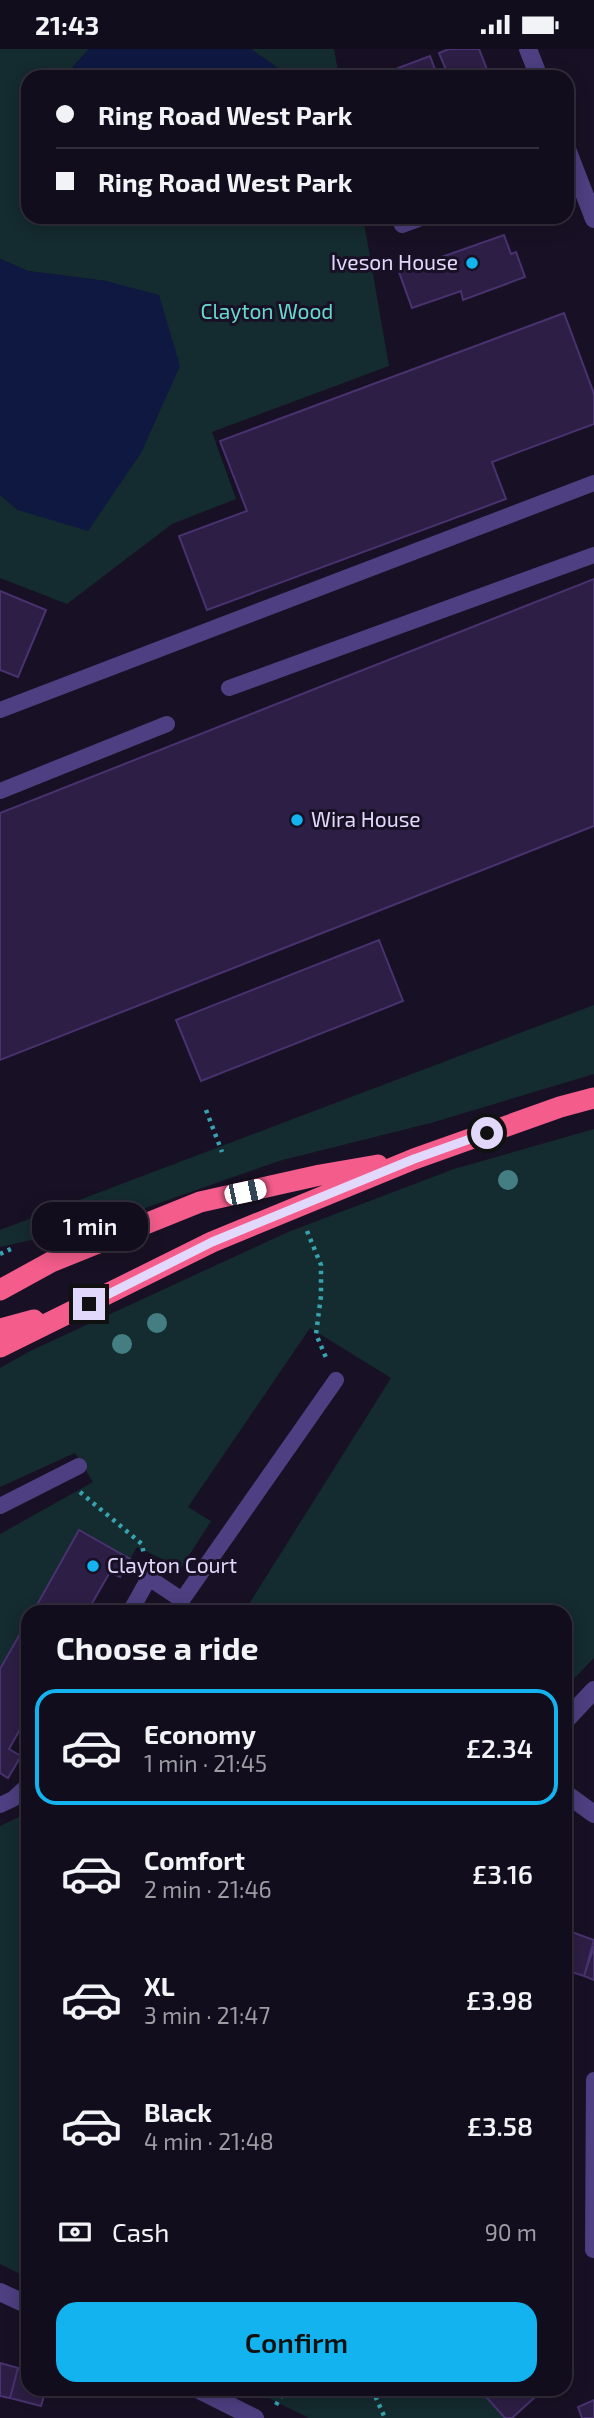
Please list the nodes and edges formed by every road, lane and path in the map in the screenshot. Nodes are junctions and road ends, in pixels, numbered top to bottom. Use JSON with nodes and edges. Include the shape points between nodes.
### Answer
{"nodes":[{"id":1,"x":528,"y":49,"type":"edge"},
{"id":2,"x":536,"y":70,"type":"edge"},
{"id":3,"x":574,"y":168,"type":"edge"},
{"id":4,"x":590,"y":196,"type":"edge"},
{"id":5,"x":594,"y":219,"type":"edge"},
{"id":6,"x":594,"y":483,"type":"edge"},
{"id":7,"x":594,"y":555,"type":"edge"},
{"id":8,"x":229,"y":688,"type":"dead end"},
{"id":9,"x":0,"y":710,"type":"edge"},
{"id":10,"x":167,"y":725,"type":"dead end"},
{"id":11,"x":0,"y":791,"type":"edge"},
{"id":12,"x":594,"y":1098,"type":"edge"},
{"id":13,"x":206,"y":1109,"type":"dead end"},
{"id":14,"x":222,"y":1152,"type":"dead end"},
{"id":15,"x":414,"y":1159,"type":"junction"},
{"id":16,"x":297,"y":1208,"type":"junction"},
{"id":17,"x":0,"y":1290,"type":"edge"},
{"id":18,"x":67,"y":1314,"type":"junction"},
{"id":19,"x":0,"y":1329,"type":"edge"},
{"id":20,"x":0,"y":1347,"type":"edge"},
{"id":21,"x":336,"y":1380,"type":"joint"},
{"id":22,"x":79,"y":1466,"type":"dead end"},
{"id":23,"x":62,"y":1475,"type":"junction"},
{"id":24,"x":0,"y":1506,"type":"edge"},
{"id":25,"x":149,"y":1578,"type":"junction"},
{"id":26,"x":134,"y":1605,"type":"edge"},
{"id":27,"x":594,"y":1690,"type":"edge"},
{"id":28,"x":572,"y":1714,"type":"edge"},
{"id":29,"x":21,"y":1791,"type":"edge"},
{"id":30,"x":572,"y":1798,"type":"edge"},
{"id":31,"x":0,"y":1805,"type":"edge"},
{"id":32,"x":594,"y":1814,"type":"edge"},
{"id":33,"x":594,"y":2080,"type":"edge"},
{"id":34,"x":593,"y":2250,"type":"edge"},
{"id":35,"x":0,"y":2291,"type":"edge"},
{"id":36,"x":21,"y":2302,"type":"edge"},
{"id":37,"x":211,"y":2396,"type":"edge"},
{"id":38,"x":375,"y":2396,"type":"edge"},
{"id":39,"x":255,"y":2418,"type":"edge"},
{"id":40,"x":385,"y":2418,"type":"edge"}],
"edges":[{"from":1,"to":2,"type":"street"},
{"from":3,"to":4,"type":"street"},
{"from":4,"to":5,"type":"street"},
{"from":6,"to":9,"type":"lane"},
{"from":7,"to":8,"type":"lane"},
{"from":10,"to":11,"type":"lane"},
{"from":12,"to":15,"type":"highway"},
{"from":13,"to":14,"type":"path"},
{"from":15,"to":16,"type":"highway"},
{"from":15,"to":17,"type":"highway","via":[[200,1202],[51,1262]]},
{"from":16,"to":18,"type":"highway","via":[[212,1242]]},
{"from":16,"to":21,"type":"path","via":[[321,1265],[316,1334]]},
{"from":18,"to":19,"type":"highway"},
{"from":18,"to":20,"type":"highway"},
{"from":21,"to":25,"type":"lane","via":[[182,1601]]},
{"from":22,"to":23,"type":"lane"},
{"from":23,"to":24,"type":"lane"},
{"from":23,"to":25,"type":"path","via":[[142,1544]]},
{"from":25,"to":26,"type":"lane"},
{"from":27,"to":28,"type":"street"},
{"from":29,"to":31,"type":"lane"},
{"from":30,"to":32,"type":"street"},
{"from":33,"to":34,"type":"lane"},
{"from":35,"to":36,"type":"street"},
{"from":37,"to":39,"type":"street"},
{"from":38,"to":40,"type":"path"}]}
